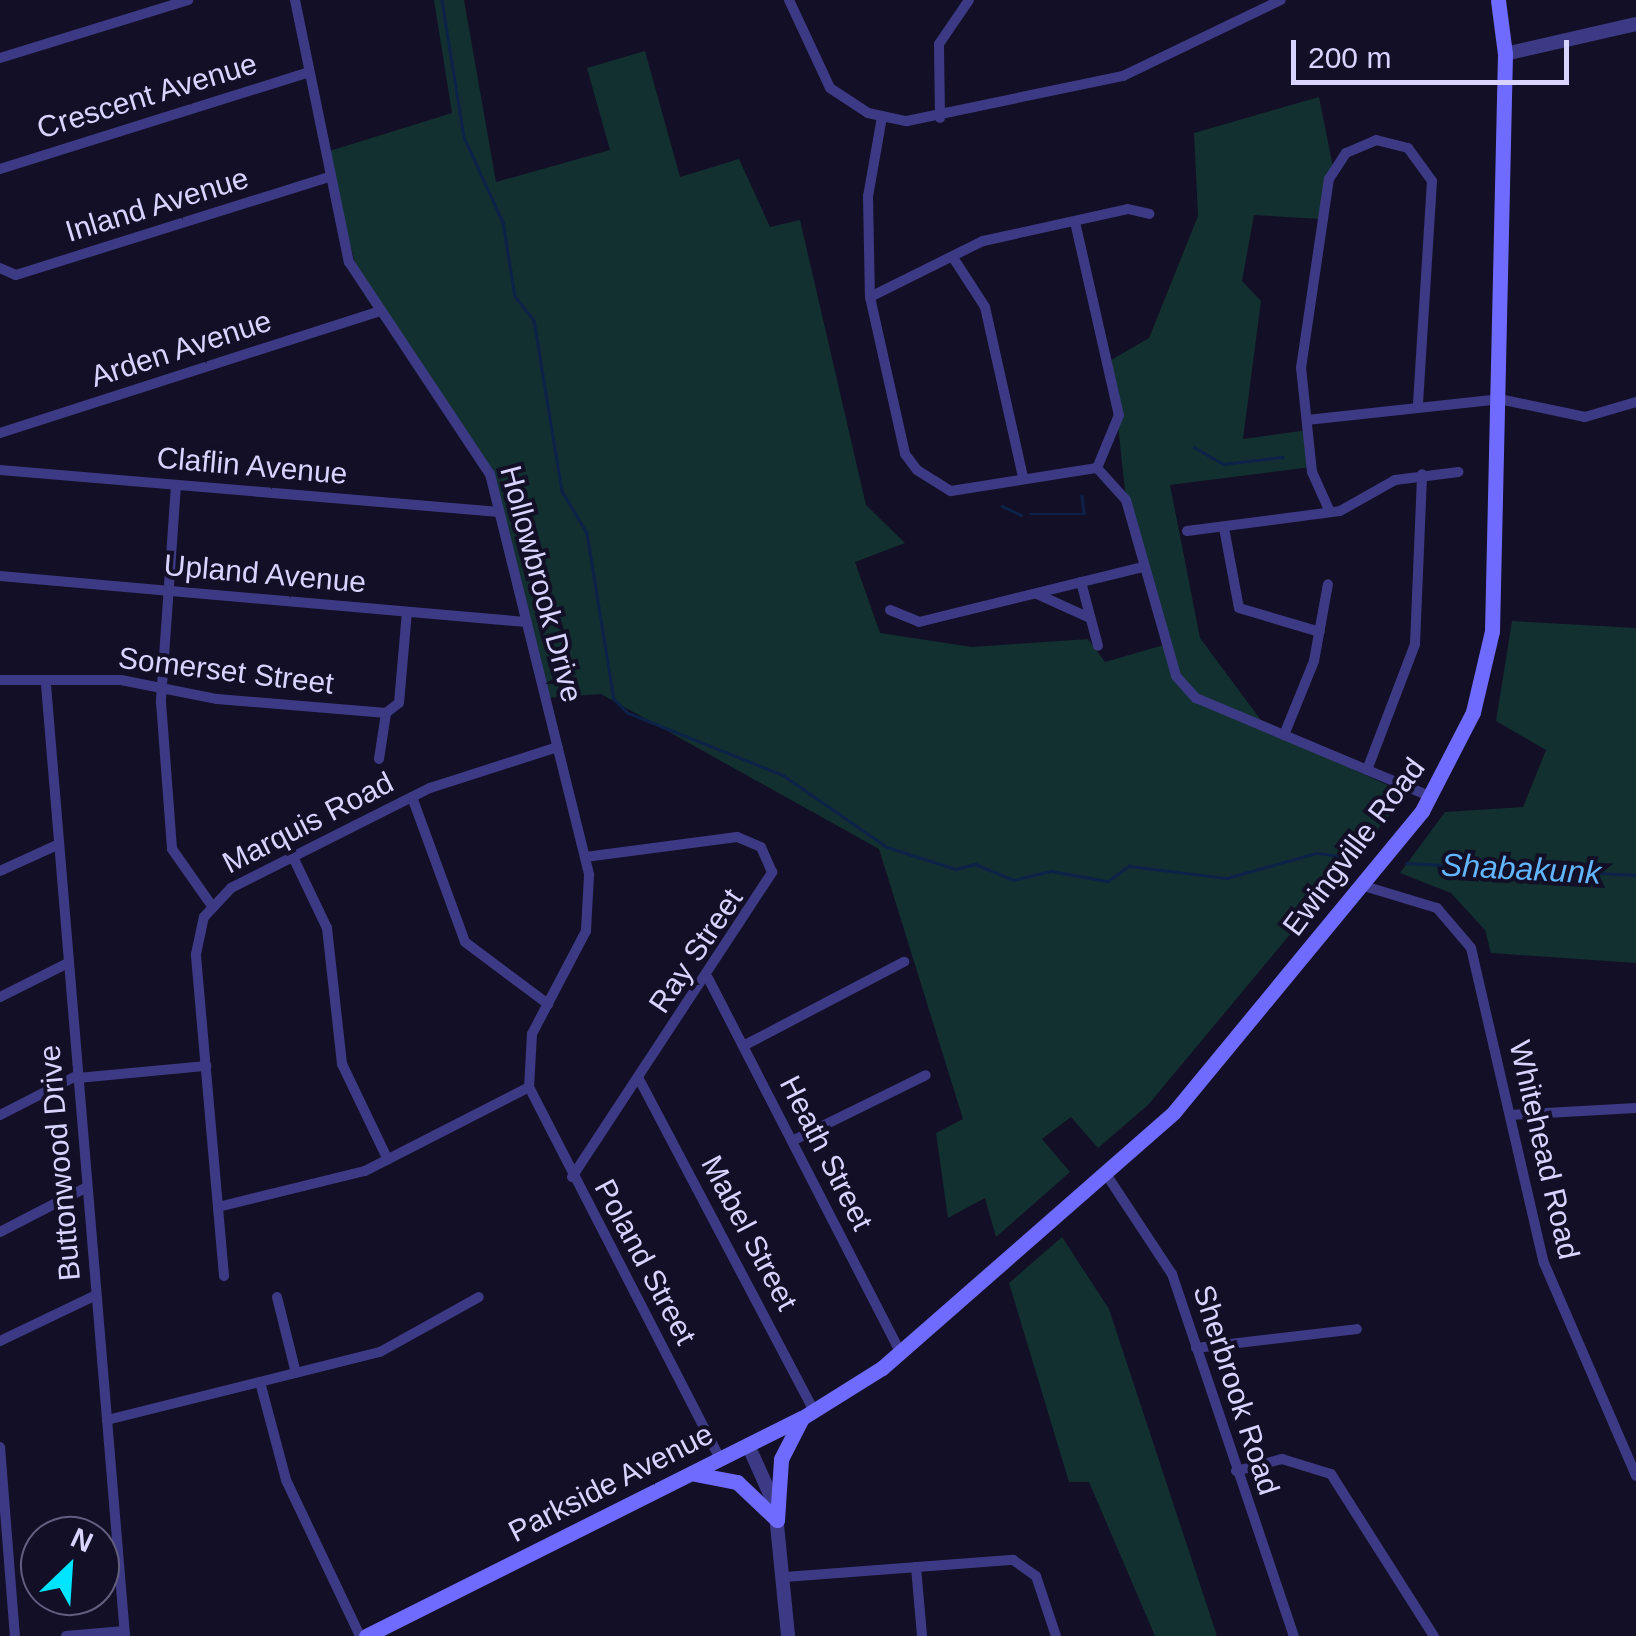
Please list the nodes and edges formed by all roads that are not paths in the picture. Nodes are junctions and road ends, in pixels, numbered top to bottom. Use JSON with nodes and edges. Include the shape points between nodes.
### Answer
{"nodes":[{"id":1,"x":188,"y":0,"type":"edge"},
{"id":2,"x":296,"y":0,"type":"edge"},
{"id":3,"x":789,"y":0,"type":"edge"},
{"id":4,"x":969,"y":0,"type":"edge"},
{"id":5,"x":1282,"y":0,"type":"edge"},
{"id":6,"x":1498,"y":0,"type":"edge"},
{"id":7,"x":1636,"y":24,"type":"edge"},
{"id":8,"x":1504,"y":54,"type":"junction"},
{"id":9,"x":0,"y":58,"type":"edge"},
{"id":10,"x":309,"y":72,"type":"junction"},
{"id":11,"x":882,"y":118,"type":"junction"},
{"id":12,"x":940,"y":118,"type":"junction"},
{"id":13,"x":0,"y":168,"type":"edge"},
{"id":14,"x":329,"y":177,"type":"junction"},
{"id":15,"x":1149,"y":214,"type":"dead end"},
{"id":16,"x":1075,"y":222,"type":"junction"},
{"id":17,"x":954,"y":259,"type":"junction"},
{"id":18,"x":0,"y":268,"type":"edge"},
{"id":19,"x":870,"y":296,"type":"junction"},
{"id":20,"x":378,"y":312,"type":"junction"},
{"id":21,"x":1498,"y":399,"type":"junction"},
{"id":22,"x":1636,"y":402,"type":"edge"},
{"id":23,"x":1418,"y":406,"type":"junction"},
{"id":24,"x":1307,"y":420,"type":"junction"},
{"id":25,"x":0,"y":433,"type":"edge"},
{"id":26,"x":1097,"y":468,"type":"junction"},
{"id":27,"x":0,"y":470,"type":"edge"},
{"id":28,"x":1458,"y":472,"type":"dead end"},
{"id":29,"x":1422,"y":474,"type":"junction"},
{"id":30,"x":1023,"y":478,"type":"junction"},
{"id":31,"x":176,"y":485,"type":"junction"},
{"id":32,"x":499,"y":512,"type":"junction"},
{"id":33,"x":1330,"y":512,"type":"junction"},
{"id":34,"x":1224,"y":528,"type":"junction"},
{"id":35,"x":1187,"y":531,"type":"dead end"},
{"id":36,"x":1143,"y":566,"type":"junction"},
{"id":37,"x":0,"y":576,"type":"edge"},
{"id":38,"x":1080,"y":582,"type":"junction"},
{"id":39,"x":1328,"y":584,"type":"dead end"},
{"id":40,"x":166,"y":591,"type":"junction"},
{"id":41,"x":1036,"y":594,"type":"junction"},
{"id":42,"x":890,"y":610,"type":"dead end"},
{"id":43,"x":407,"y":612,"type":"junction"},
{"id":44,"x":1090,"y":618,"type":"junction"},
{"id":45,"x":526,"y":622,"type":"junction"},
{"id":46,"x":1320,"y":632,"type":"junction"},
{"id":47,"x":1098,"y":646,"type":"dead end"},
{"id":48,"x":0,"y":680,"type":"edge"},
{"id":49,"x":46,"y":685,"type":"junction"},
{"id":50,"x":162,"y":686,"type":"junction"},
{"id":51,"x":386,"y":713,"type":"junction"},
{"id":52,"x":1284,"y":735,"type":"junction"},
{"id":53,"x":558,"y":747,"type":"junction"},
{"id":54,"x":380,"y":759,"type":"dead end"},
{"id":55,"x":1367,"y":770,"type":"junction"},
{"id":56,"x":1432,"y":796,"type":"junction"},
{"id":57,"x":412,"y":797,"type":"junction"},
{"id":58,"x":57,"y":845,"type":"junction"},
{"id":59,"x":293,"y":857,"type":"junction"},
{"id":60,"x":586,"y":857,"type":"junction"},
{"id":61,"x":0,"y":871,"type":"edge"},
{"id":62,"x":1364,"y":886,"type":"junction"},
{"id":63,"x":212,"y":906,"type":"junction"},
{"id":64,"x":68,"y":962,"type":"junction"},
{"id":65,"x":904,"y":962,"type":"dead end"},
{"id":66,"x":708,"y":978,"type":"junction"},
{"id":67,"x":0,"y":997,"type":"edge"},
{"id":68,"x":548,"y":1004,"type":"junction"},
{"id":69,"x":743,"y":1046,"type":"junction"},
{"id":70,"x":206,"y":1066,"type":"junction"},
{"id":71,"x":926,"y":1075,"type":"dead end"},
{"id":72,"x":78,"y":1076,"type":"junction"},
{"id":73,"x":639,"y":1079,"type":"junction"},
{"id":74,"x":529,"y":1087,"type":"junction"},
{"id":75,"x":1636,"y":1108,"type":"edge"},
{"id":76,"x":0,"y":1115,"type":"edge"},
{"id":77,"x":1510,"y":1115,"type":"junction"},
{"id":78,"x":792,"y":1141,"type":"junction"},
{"id":79,"x":388,"y":1160,"type":"junction"},
{"id":80,"x":1106,"y":1174,"type":"junction"},
{"id":81,"x":572,"y":1177,"type":"junction"},
{"id":82,"x":87,"y":1187,"type":"junction"},
{"id":83,"x":218,"y":1207,"type":"junction"},
{"id":84,"x":0,"y":1232,"type":"edge"},
{"id":85,"x":224,"y":1276,"type":"dead end"},
{"id":86,"x":96,"y":1295,"type":"junction"},
{"id":87,"x":277,"y":1297,"type":"dead end"},
{"id":88,"x":479,"y":1297,"type":"dead end"},
{"id":89,"x":1356,"y":1329,"type":"dead end"},
{"id":90,"x":0,"y":1340,"type":"edge"},
{"id":91,"x":1196,"y":1348,"type":"junction"},
{"id":92,"x":900,"y":1351,"type":"junction"},
{"id":93,"x":876,"y":1372,"type":"joint"},
{"id":94,"x":296,"y":1373,"type":"junction"},
{"id":95,"x":260,"y":1382,"type":"junction"},
{"id":96,"x":808,"y":1415,"type":"junction"},
{"id":97,"x":107,"y":1420,"type":"junction"},
{"id":98,"x":748,"y":1445,"type":"junction"},
{"id":99,"x":0,"y":1447,"type":"edge"},
{"id":100,"x":720,"y":1459,"type":"junction"},
{"id":101,"x":0,"y":1460,"type":"edge"},
{"id":102,"x":1236,"y":1471,"type":"junction"},
{"id":103,"x":691,"y":1474,"type":"junction"},
{"id":104,"x":1636,"y":1476,"type":"edge"},
{"id":105,"x":777,"y":1520,"type":"junction"},
{"id":106,"x":916,"y":1566,"type":"junction"},
{"id":107,"x":785,"y":1578,"type":"junction"},
{"id":108,"x":125,"y":1633,"type":"edge"},
{"id":109,"x":1055,"y":1633,"type":"edge"},
{"id":110,"x":14,"y":1636,"type":"edge"},
{"id":111,"x":66,"y":1636,"type":"edge"},
{"id":112,"x":363,"y":1636,"type":"edge"},
{"id":113,"x":788,"y":1636,"type":"edge"},
{"id":114,"x":922,"y":1636,"type":"edge"},
{"id":115,"x":1294,"y":1636,"type":"edge"},
{"id":116,"x":1434,"y":1636,"type":"edge"}],
"edges":[{"from":1,"to":9,"type":"street"},
{"from":2,"to":10,"type":"street","name":"Hollowbrook Drive"},
{"from":3,"to":11,"type":"street","via":[[820,76]]},
{"from":4,"to":12,"type":"street","via":[[939,44]]},
{"from":5,"to":12,"type":"street","via":[[1138,71]]},
{"from":6,"to":8,"type":"main road","name":"Ewingville Road"},
{"from":7,"to":8,"type":"street"},
{"from":8,"to":21,"type":"main road","name":"Ewingville Road"},
{"from":10,"to":13,"type":"street","name":"Crescent Avenue"},
{"from":10,"to":14,"type":"street","name":"Hollowbrook Drive"},
{"from":11,"to":12,"type":"street"},
{"from":11,"to":19,"type":"street","via":[[868,196]]},
{"from":14,"to":18,"type":"street","name":"Inland Avenue","via":[[16,275]]},
{"from":14,"to":20,"type":"street","name":"Hollowbrook Drive","via":[[349,262]]},
{"from":15,"to":16,"type":"street"},
{"from":16,"to":17,"type":"street","via":[[983,241]]},
{"from":16,"to":26,"type":"street","via":[[1118,414]]},
{"from":17,"to":19,"type":"street"},
{"from":17,"to":30,"type":"street","via":[[985,307]]},
{"from":19,"to":30,"type":"street","via":[[905,454],[917,470],[951,490]]},
{"from":20,"to":25,"type":"street","name":"Arden Avenue"},
{"from":20,"to":32,"type":"street","name":"Hollowbrook Drive","via":[[484,460]]},
{"from":21,"to":22,"type":"street","via":[[1570,416]]},
{"from":21,"to":23,"type":"street"},
{"from":21,"to":56,"type":"main road","name":"Ewingville Road","via":[[1488,656]]},
{"from":23,"to":24,"type":"street"},
{"from":23,"to":24,"type":"street","via":[[1432,181],[1408,148],[1376,140],[1346,152],[1329,179],[1301,368]]},
{"from":24,"to":33,"type":"street","via":[[1312,472]]},
{"from":26,"to":30,"type":"street"},
{"from":26,"to":36,"type":"street","via":[[1126,500]]},
{"from":27,"to":31,"type":"street","name":"Claflin Avenue"},
{"from":28,"to":29,"type":"street"},
{"from":29,"to":33,"type":"street"},
{"from":29,"to":55,"type":"street","via":[[1415,644]]},
{"from":31,"to":32,"type":"street","name":"Claflin Avenue"},
{"from":31,"to":40,"type":"street"},
{"from":32,"to":45,"type":"street","name":"Hollowbrook Drive"},
{"from":33,"to":34,"type":"street"},
{"from":34,"to":35,"type":"street"},
{"from":34,"to":46,"type":"street","via":[[1239,608]]},
{"from":36,"to":38,"type":"street"},
{"from":36,"to":52,"type":"street","via":[[1176,676],[1196,698]]},
{"from":37,"to":40,"type":"street","name":"Upland Avenue"},
{"from":38,"to":41,"type":"street"},
{"from":38,"to":44,"type":"street"},
{"from":39,"to":46,"type":"street"},
{"from":40,"to":43,"type":"street","name":"Upland Avenue"},
{"from":40,"to":50,"type":"street"},
{"from":41,"to":42,"type":"street","via":[[919,622]]},
{"from":41,"to":44,"type":"street"},
{"from":43,"to":45,"type":"street","name":"Upland Avenue"},
{"from":43,"to":51,"type":"street","via":[[398,707]]},
{"from":44,"to":47,"type":"street"},
{"from":45,"to":53,"type":"street","name":"Hollowbrook Drive"},
{"from":46,"to":52,"type":"street"},
{"from":48,"to":49,"type":"street","name":"Somerset Street"},
{"from":49,"to":50,"type":"street","name":"Somerset Street"},
{"from":49,"to":58,"type":"street","name":"Buttonwood Drive"},
{"from":50,"to":51,"type":"street","name":"Somerset Street"},
{"from":50,"to":63,"type":"street","via":[[172,849]]},
{"from":51,"to":54,"type":"street"},
{"from":52,"to":55,"type":"street"},
{"from":53,"to":57,"type":"street","name":"Marquis Road"},
{"from":53,"to":60,"type":"street","name":"Hollowbrook Drive"},
{"from":55,"to":56,"type":"street"},
{"from":56,"to":62,"type":"main road","name":"Ewingville Road"},
{"from":57,"to":59,"type":"street","name":"Marquis Road"},
{"from":57,"to":68,"type":"street","via":[[465,942]]},
{"from":58,"to":61,"type":"street"},
{"from":58,"to":64,"type":"street","name":"Buttonwood Drive"},
{"from":59,"to":63,"type":"street","name":"Marquis Road"},
{"from":59,"to":79,"type":"street","via":[[327,928],[342,1064]]},
{"from":60,"to":66,"type":"street","name":"Ray Street","via":[[737,837],[762,848],[771,882]]},
{"from":60,"to":68,"type":"street","name":"Hollowbrook Drive","via":[[586,931]]},
{"from":62,"to":77,"type":"street","name":"Whitehead Road","via":[[1437,908],[1465,937]]},
{"from":62,"to":80,"type":"main road","name":"Ewingville Road","via":[[1194,1090]]},
{"from":63,"to":70,"type":"street","name":"Marquis Road","via":[[197,941]]},
{"from":64,"to":67,"type":"street"},
{"from":64,"to":72,"type":"street","name":"Buttonwood Drive"},
{"from":65,"to":69,"type":"street"},
{"from":66,"to":69,"type":"street","name":"Heath Street"},
{"from":66,"to":73,"type":"street","name":"Ray Street"},
{"from":68,"to":74,"type":"street","name":"Hollowbrook Drive","via":[[528,1049]]},
{"from":69,"to":78,"type":"street","name":"Heath Street"},
{"from":70,"to":72,"type":"street"},
{"from":70,"to":83,"type":"street","name":"Marquis Road"},
{"from":71,"to":78,"type":"street"},
{"from":72,"to":76,"type":"street"},
{"from":72,"to":82,"type":"street","name":"Buttonwood Drive"},
{"from":73,"to":81,"type":"street","name":"Ray Street"},
{"from":73,"to":96,"type":"street","name":"Mabel Street"},
{"from":74,"to":79,"type":"street"},
{"from":74,"to":81,"type":"street","name":"Poland Street"},
{"from":75,"to":77,"type":"street"},
{"from":77,"to":104,"type":"street","name":"Whitehead Road","via":[[1558,1308]]},
{"from":78,"to":92,"type":"street","name":"Heath Street"},
{"from":79,"to":83,"type":"street"},
{"from":80,"to":91,"type":"street","name":"Sherbrook Road","via":[[1163,1252]]},
{"from":80,"to":92,"type":"main road","name":"Ewingville Road"},
{"from":81,"to":100,"type":"street","name":"Poland Street"},
{"from":82,"to":84,"type":"street"},
{"from":82,"to":86,"type":"street","name":"Buttonwood Drive"},
{"from":83,"to":85,"type":"street","name":"Marquis Road"},
{"from":86,"to":90,"type":"street"},
{"from":86,"to":97,"type":"street","name":"Buttonwood Drive"},
{"from":87,"to":94,"type":"street"},
{"from":88,"to":94,"type":"street","via":[[398,1346]]},
{"from":89,"to":91,"type":"street"},
{"from":91,"to":102,"type":"street","name":"Sherbrook Road"},
{"from":92,"to":93,"type":"main road","name":"Ewingville Road"},
{"from":93,"to":96,"type":"main road","name":"Parkside Avenue"},
{"from":94,"to":95,"type":"street"},
{"from":95,"to":97,"type":"street"},
{"from":95,"to":112,"type":"street","via":[[286,1480]]},
{"from":96,"to":98,"type":"main road","name":"Parkside Avenue"},
{"from":96,"to":105,"type":"main road","via":[[781,1459]]},
{"from":97,"to":108,"type":"street","name":"Buttonwood Drive"},
{"from":98,"to":100,"type":"main road","name":"Parkside Avenue"},
{"from":98,"to":105,"type":"street"},
{"from":99,"to":101,"type":"street"},
{"from":100,"to":103,"type":"main road","name":"Parkside Avenue"},
{"from":101,"to":110,"type":"street"},
{"from":102,"to":115,"type":"street","name":"Sherbrook Road"},
{"from":102,"to":116,"type":"street","via":[[1282,1459],[1331,1474]]},
{"from":103,"to":105,"type":"main road","via":[[737,1482]]},
{"from":103,"to":112,"type":"main road","name":"Parkside Avenue"},
{"from":105,"to":107,"type":"street"},
{"from":106,"to":107,"type":"street"},
{"from":106,"to":109,"type":"street","via":[[1022,1564],[1039,1582]]},
{"from":106,"to":114,"type":"street"},
{"from":107,"to":113,"type":"street"},
{"from":108,"to":111,"type":"street"}]}
